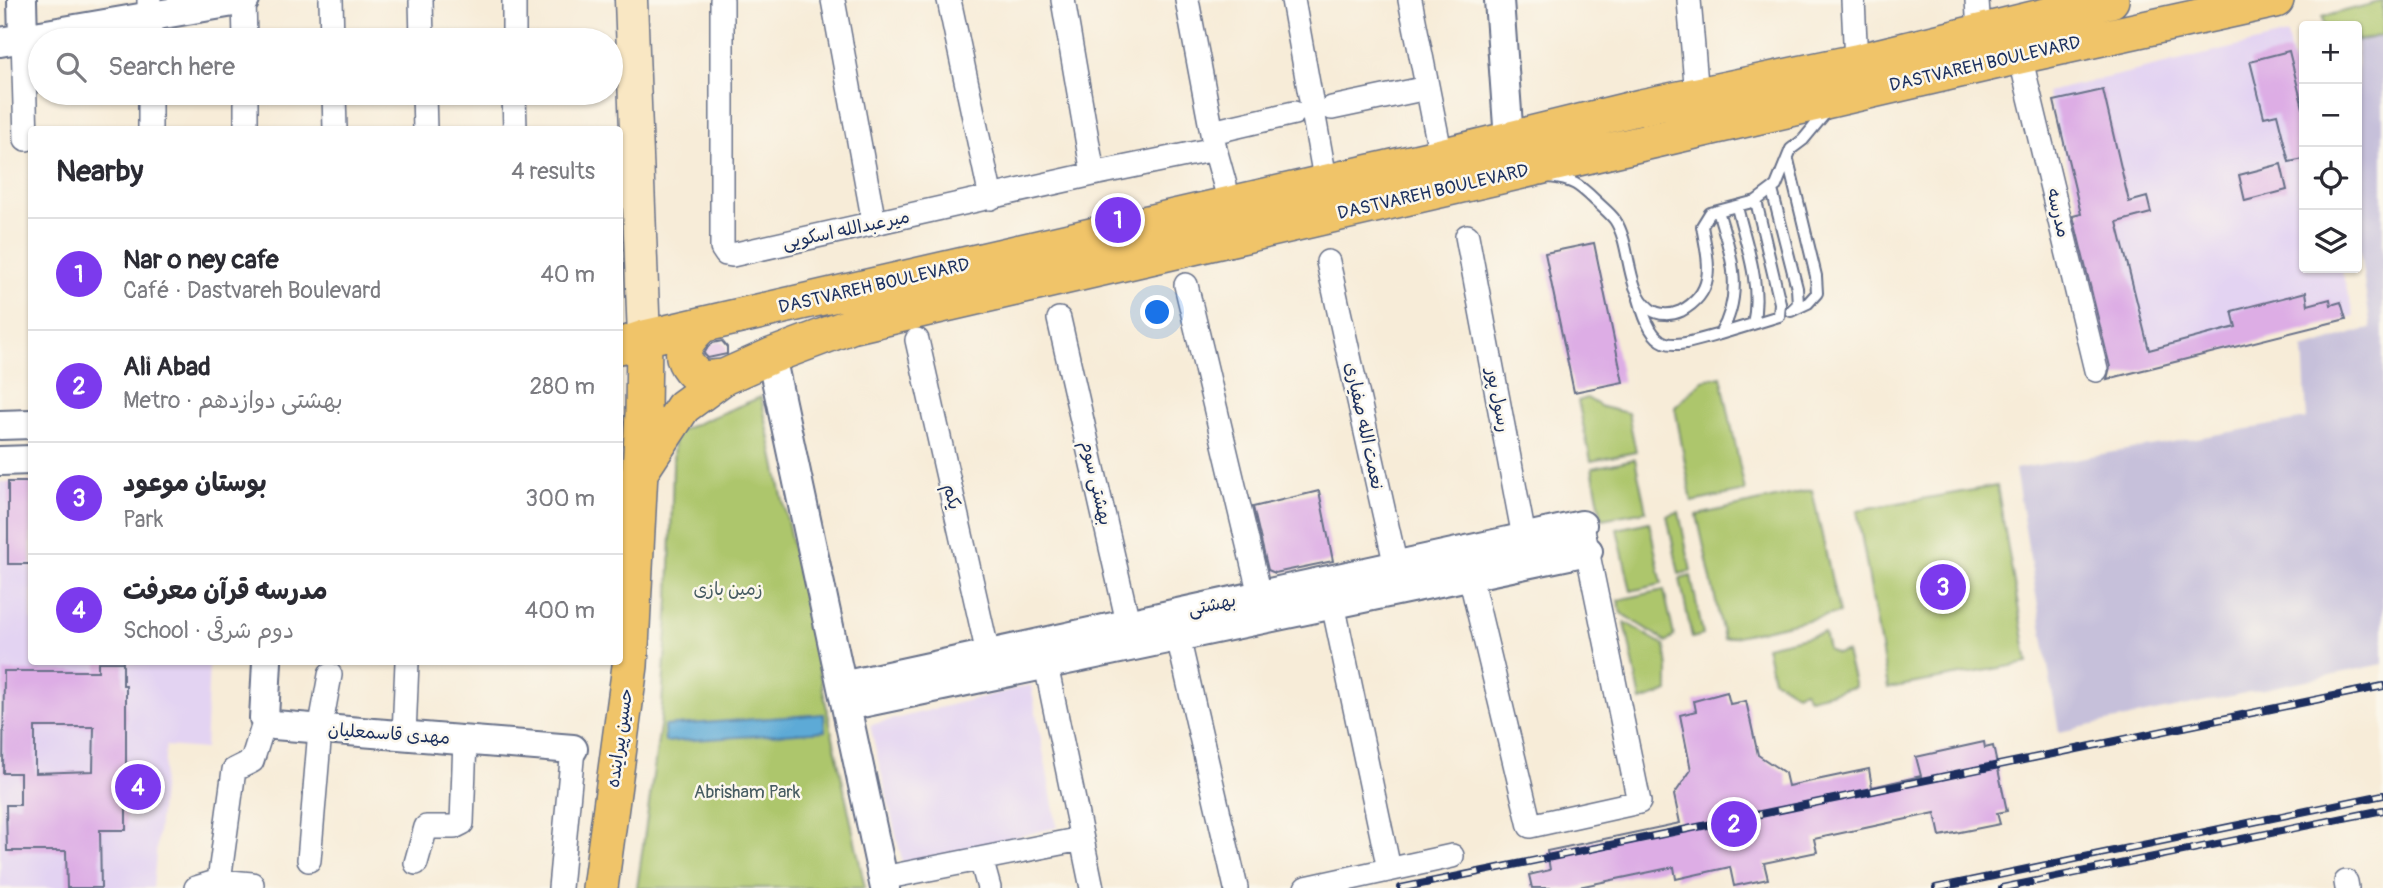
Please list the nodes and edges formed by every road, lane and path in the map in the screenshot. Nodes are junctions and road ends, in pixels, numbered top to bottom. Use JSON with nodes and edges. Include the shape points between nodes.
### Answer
{"nodes":[{"id":1,"x":22,"y":0,"type":"edge"},
{"id":2,"x":244,"y":0,"type":"edge"},
{"id":3,"x":331,"y":0,"type":"edge"},
{"id":4,"x":421,"y":0,"type":"edge"},
{"id":5,"x":514,"y":0,"type":"edge"},
{"id":6,"x":611,"y":0,"type":"edge"},
{"id":7,"x":631,"y":0,"type":"edge"},
{"id":8,"x":722,"y":0,"type":"edge"},
{"id":9,"x":833,"y":0,"type":"edge"},
{"id":10,"x":949,"y":0,"type":"edge"},
{"id":11,"x":1063,"y":0,"type":"edge"},
{"id":12,"x":1187,"y":0,"type":"edge"},
{"id":13,"x":1293,"y":0,"type":"edge"},
{"id":14,"x":1410,"y":0,"type":"edge"},
{"id":15,"x":1499,"y":0,"type":"edge"},
{"id":16,"x":1689,"y":0,"type":"edge"},
{"id":17,"x":1853,"y":0,"type":"edge"},
{"id":18,"x":2111,"y":0,"type":"edge"},
{"id":19,"x":2276,"y":0,"type":"edge"},
{"id":20,"x":1978,"y":15,"type":"edge"},
{"id":21,"x":149,"y":19,"type":"edge"},
{"id":22,"x":90,"y":28,"type":"edge"},
{"id":23,"x":245,"y":28,"type":"edge"},
{"id":24,"x":332,"y":28,"type":"edge"},
{"id":25,"x":422,"y":28,"type":"edge"},
{"id":26,"x":514,"y":28,"type":"edge"},
{"id":27,"x":612,"y":28,"type":"edge"},
{"id":28,"x":12,"y":40,"type":"edge"},
{"id":29,"x":2020,"y":56,"type":"junction"},
{"id":30,"x":1856,"y":62,"type":"junction"},
{"id":31,"x":1427,"y":88,"type":"junction"},
{"id":32,"x":1697,"y":96,"type":"junction"},
{"id":33,"x":1845,"y":96,"type":"junction"},
{"id":34,"x":150,"y":105,"type":"edge"},
{"id":35,"x":246,"y":105,"type":"edge"},
{"id":36,"x":334,"y":105,"type":"edge"},
{"id":37,"x":424,"y":105,"type":"edge"},
{"id":38,"x":514,"y":105,"type":"edge"},
{"id":39,"x":613,"y":105,"type":"edge"},
{"id":40,"x":1332,"y":108,"type":"dead end"},
{"id":41,"x":1294,"y":113,"type":"dead end"},
{"id":42,"x":150,"y":126,"type":"edge"},
{"id":43,"x":246,"y":126,"type":"edge"},
{"id":44,"x":335,"y":126,"type":"edge"},
{"id":45,"x":425,"y":126,"type":"edge"},
{"id":46,"x":514,"y":126,"type":"edge"},
{"id":47,"x":614,"y":126,"type":"edge"},
{"id":48,"x":26,"y":139,"type":"dead end"},
{"id":49,"x":1214,"y":141,"type":"junction"},
{"id":50,"x":1441,"y":156,"type":"junction"},
{"id":51,"x":1512,"y":156,"type":"junction"},
{"id":52,"x":1787,"y":159,"type":"junction"},
{"id":53,"x":1323,"y":167,"type":"dead end"},
{"id":54,"x":1093,"y":174,"type":"junction"},
{"id":55,"x":1225,"y":185,"type":"dead end"},
{"id":56,"x":1772,"y":190,"type":"junction"},
{"id":57,"x":991,"y":198,"type":"junction"},
{"id":58,"x":1756,"y":201,"type":"junction"},
{"id":59,"x":1737,"y":207,"type":"junction"},
{"id":60,"x":1718,"y":211,"type":"junction"},
{"id":61,"x":874,"y":223,"type":"junction"},
{"id":62,"x":1466,"y":236,"type":"dead end"},
{"id":63,"x":641,"y":256,"type":"junction"},
{"id":64,"x":1328,"y":262,"type":"dead end"},
{"id":65,"x":1186,"y":285,"type":"dead end"},
{"id":66,"x":1636,"y":289,"type":"junction"},
{"id":67,"x":1791,"y":311,"type":"junction"},
{"id":68,"x":1779,"y":316,"type":"junction"},
{"id":69,"x":1059,"y":319,"type":"dead end"},
{"id":70,"x":1753,"y":324,"type":"junction"},
{"id":71,"x":701,"y":327,"type":"junction"},
{"id":72,"x":1720,"y":334,"type":"junction"},
{"id":73,"x":917,"y":340,"type":"dead end"},
{"id":74,"x":632,"y":342,"type":"edge"},
{"id":75,"x":771,"y":356,"type":"junction"},
{"id":76,"x":2095,"y":370,"type":"dead end"},
{"id":77,"x":724,"y":377,"type":"junction"},
{"id":78,"x":631,"y":417,"type":"edge"},
{"id":79,"x":28,"y":424,"type":"edge"},
{"id":80,"x":0,"y":425,"type":"edge"},
{"id":81,"x":28,"y":460,"type":"edge"},
{"id":82,"x":0,"y":461,"type":"edge"},
{"id":83,"x":639,"y":474,"type":"junction"},
{"id":84,"x":1585,"y":538,"type":"joint"},
{"id":85,"x":1527,"y":550,"type":"junction"},
{"id":86,"x":635,"y":566,"type":"junction"},
{"id":87,"x":1470,"y":576,"type":"junction"},
{"id":88,"x":1398,"y":578,"type":"junction"},
{"id":89,"x":1260,"y":595,"type":"junction"},
{"id":90,"x":1333,"y":604,"type":"junction"},
{"id":91,"x":1131,"y":635,"type":"junction"},
{"id":92,"x":1178,"y":637,"type":"junction"},
{"id":93,"x":988,"y":654,"type":"junction"},
{"id":94,"x":1046,"y":664,"type":"junction"},
{"id":95,"x":267,"y":665,"type":"edge"},
{"id":96,"x":407,"y":665,"type":"edge"},
{"id":97,"x":608,"y":665,"type":"edge"},
{"id":98,"x":330,"y":675,"type":"dead end"},
{"id":99,"x":844,"y":696,"type":"junction"},
{"id":100,"x":265,"y":720,"type":"junction"},
{"id":101,"x":320,"y":730,"type":"junction"},
{"id":102,"x":404,"y":735,"type":"junction"},
{"id":103,"x":465,"y":740,"type":"junction"},
{"id":104,"x":573,"y":749,"type":"joint"},
{"id":105,"x":1081,"y":839,"type":"junction"},
{"id":106,"x":1452,"y":856,"type":"dead end"},
{"id":107,"x":981,"y":859,"type":"junction"},
{"id":108,"x":309,"y":860,"type":"dead end"},
{"id":109,"x":416,"y":863,"type":"dead end"},
{"id":110,"x":1389,"y":869,"type":"junction"},
{"id":111,"x":219,"y":881,"type":"junction"},
{"id":112,"x":884,"y":883,"type":"edge"},
{"id":113,"x":252,"y":884,"type":"dead end"},
{"id":114,"x":196,"y":888,"type":"edge"},
{"id":115,"x":560,"y":888,"type":"edge"},
{"id":116,"x":582,"y":888,"type":"edge"},
{"id":117,"x":600,"y":888,"type":"edge"},
{"id":118,"x":621,"y":888,"type":"edge"},
{"id":119,"x":989,"y":888,"type":"edge"},
{"id":120,"x":1092,"y":888,"type":"edge"},
{"id":121,"x":1236,"y":888,"type":"edge"},
{"id":122,"x":1306,"y":888,"type":"edge"}],
"edges":[{"from":1,"to":28,"type":"street"},
{"from":2,"to":21,"type":"street"},
{"from":2,"to":23,"type":"street"},
{"from":3,"to":24,"type":"street"},
{"from":4,"to":25,"type":"street"},
{"from":5,"to":26,"type":"street"},
{"from":6,"to":27,"type":"main road"},
{"from":7,"to":63,"type":"main road","name":"حسین پیراینده"},
{"from":8,"to":61,"type":"street","name":"میرعبدالله اسکویی","via":[[722,248],[726,254]]},
{"from":9,"to":61,"type":"street"},
{"from":10,"to":57,"type":"street"},
{"from":11,"to":54,"type":"street"},
{"from":12,"to":49,"type":"street"},
{"from":13,"to":53,"type":"street"},
{"from":14,"to":31,"type":"street"},
{"from":15,"to":51,"type":"street"},
{"from":16,"to":32,"type":"street"},
{"from":17,"to":30,"type":"street"},
{"from":18,"to":20,"type":"main road","name":"DASTVAREH BOULEVARD"},
{"from":19,"to":29,"type":"main road","name":"DASTVAREH BOULEVARD"},
{"from":20,"to":30,"type":"main road","name":"DASTVAREH BOULEVARD"},
{"from":21,"to":22,"type":"street"},
{"from":28,"to":48,"type":"street"},
{"from":29,"to":33,"type":"main road","name":"DASTVAREH BOULEVARD"},
{"from":29,"to":76,"type":"street","name":"مدرسه"},
{"from":30,"to":32,"type":"main road","name":"DASTVAREH BOULEVARD"},
{"from":31,"to":40,"type":"street"},
{"from":31,"to":50,"type":"street"},
{"from":32,"to":51,"type":"main road","name":"DASTVAREH BOULEVARD"},
{"from":33,"to":51,"type":"main road","name":"DASTVAREH BOULEVARD"},
{"from":33,"to":52,"type":"lane","via":[[1791,149]]},
{"from":34,"to":42,"type":"street"},
{"from":35,"to":43,"type":"street"},
{"from":36,"to":44,"type":"street"},
{"from":37,"to":45,"type":"street"},
{"from":38,"to":46,"type":"street"},
{"from":39,"to":47,"type":"main road"},
{"from":41,"to":49,"type":"street","name":"میرعبدالله اسکویی"},
{"from":49,"to":54,"type":"street","name":"میرعبدالله اسکویی"},
{"from":49,"to":55,"type":"street"},
{"from":50,"to":51,"type":"main road","name":"DASTVAREH BOULEVARD"},
{"from":50,"to":71,"type":"main road","name":"DASTVAREH BOULEVARD"},
{"from":51,"to":66,"type":"lane","via":[[1570,180],[1615,219]]},
{"from":51,"to":75,"type":"main road","name":"DASTVAREH BOULEVARD","via":[[851,326]]},
{"from":52,"to":56,"type":"lane"},
{"from":52,"to":67,"type":"lane","via":[[1817,293]]},
{"from":54,"to":57,"type":"street","name":"میرعبدالله اسکویی"},
{"from":56,"to":58,"type":"lane"},
{"from":56,"to":67,"type":"lane","via":[[1797,288],[1798,304]]},
{"from":57,"to":61,"type":"street","name":"میرعبدالله اسکویی"},
{"from":58,"to":59,"type":"lane"},
{"from":58,"to":68,"type":"lane","via":[[1780,303]]},
{"from":59,"to":60,"type":"lane"},
{"from":59,"to":70,"type":"lane","via":[[1756,289]]},
{"from":60,"to":66,"type":"lane","via":[[1710,213],[1702,226],[1709,274],[1702,294],[1691,305],[1675,314],[1657,313]]},
{"from":60,"to":72,"type":"lane","via":[[1734,283],[1729,320]]},
{"from":62,"to":85,"type":"street","name":"رسول پور"},
{"from":63,"to":71,"type":"main road","via":[[652,291],[669,313]]},
{"from":63,"to":74,"type":"main road","name":"حسین پیراینده"},
{"from":64,"to":88,"type":"street","name":"نعمت الله صفیاری"},
{"from":65,"to":89,"type":"street"},
{"from":66,"to":72,"type":"lane","via":[[1649,328],[1664,343],[1687,344]]},
{"from":67,"to":68,"type":"lane"},
{"from":68,"to":70,"type":"lane"},
{"from":69,"to":91,"type":"street","name":"بهشتی سوم"},
{"from":70,"to":72,"type":"lane"},
{"from":71,"to":74,"type":"main road","name":"DASTVAREH BOULEVARD"},
{"from":71,"to":77,"type":"main road","via":[[686,341],[683,355],[689,370],[701,379]]},
{"from":73,"to":93,"type":"street","name":"یکم"},
{"from":74,"to":78,"type":"main road","name":"حسین پیراینده"},
{"from":75,"to":77,"type":"main road","name":"DASTVAREH BOULEVARD"},
{"from":75,"to":99,"type":"street"},
{"from":77,"to":78,"type":"main road"},
{"from":77,"to":83,"type":"main road","name":"DASTVAREH BOULEVARD","via":[[683,407]]},
{"from":78,"to":83,"type":"main road","name":"حسین پیراینده"},
{"from":79,"to":80,"type":"street"},
{"from":81,"to":82,"type":"street"},
{"from":83,"to":86,"type":"main road","name":"حسین پیراینده"},
{"from":84,"to":85,"type":"street","name":"بهشتی"},
{"from":84,"to":87,"type":"street","via":[[1639,802],[1530,826]]},
{"from":85,"to":87,"type":"street"},
{"from":85,"to":88,"type":"street","name":"بهشتی"},
{"from":86,"to":117,"type":"main road","name":"حسین پیراینده","via":[[630,666]]},
{"from":86,"to":118,"type":"main road","via":[[650,618],[650,668]]},
{"from":87,"to":88,"type":"street"},
{"from":88,"to":89,"type":"street","name":"بهشتی"},
{"from":88,"to":90,"type":"street"},
{"from":89,"to":91,"type":"street","name":"بهشتی"},
{"from":90,"to":92,"type":"street"},
{"from":90,"to":110,"type":"street"},
{"from":91,"to":92,"type":"street"},
{"from":91,"to":93,"type":"street","name":"بهشتی"},
{"from":91,"to":94,"type":"street"},
{"from":92,"to":121,"type":"street"},
{"from":93,"to":99,"type":"street","name":"بهشتی"},
{"from":94,"to":99,"type":"street"},
{"from":94,"to":105,"type":"street"},
{"from":95,"to":100,"type":"street"},
{"from":96,"to":102,"type":"street"},
{"from":97,"to":116,"type":"main road","name":"حسین پیراینده"},
{"from":98,"to":101,"type":"street"},
{"from":99,"to":112,"type":"street"},
{"from":100,"to":101,"type":"street","name":"مهدی قاسمعلیان"},
{"from":100,"to":111,"type":"street","via":[[252,761],[234,770]]},
{"from":101,"to":102,"type":"street","name":"مهدی قاسمعلیان"},
{"from":101,"to":108,"type":"street"},
{"from":102,"to":103,"type":"street","name":"مهدی قاسمعلیان"},
{"from":103,"to":104,"type":"street","name":"مهدی قاسمعلیان"},
{"from":103,"to":109,"type":"street","via":[[462,823],[426,827]]},
{"from":104,"to":115,"type":"street"},
{"from":105,"to":107,"type":"street"},
{"from":105,"to":120,"type":"street"},
{"from":106,"to":110,"type":"street"},
{"from":107,"to":112,"type":"street"},
{"from":107,"to":119,"type":"street"},
{"from":110,"to":122,"type":"street"},
{"from":111,"to":113,"type":"street"},
{"from":111,"to":114,"type":"street"}]}
